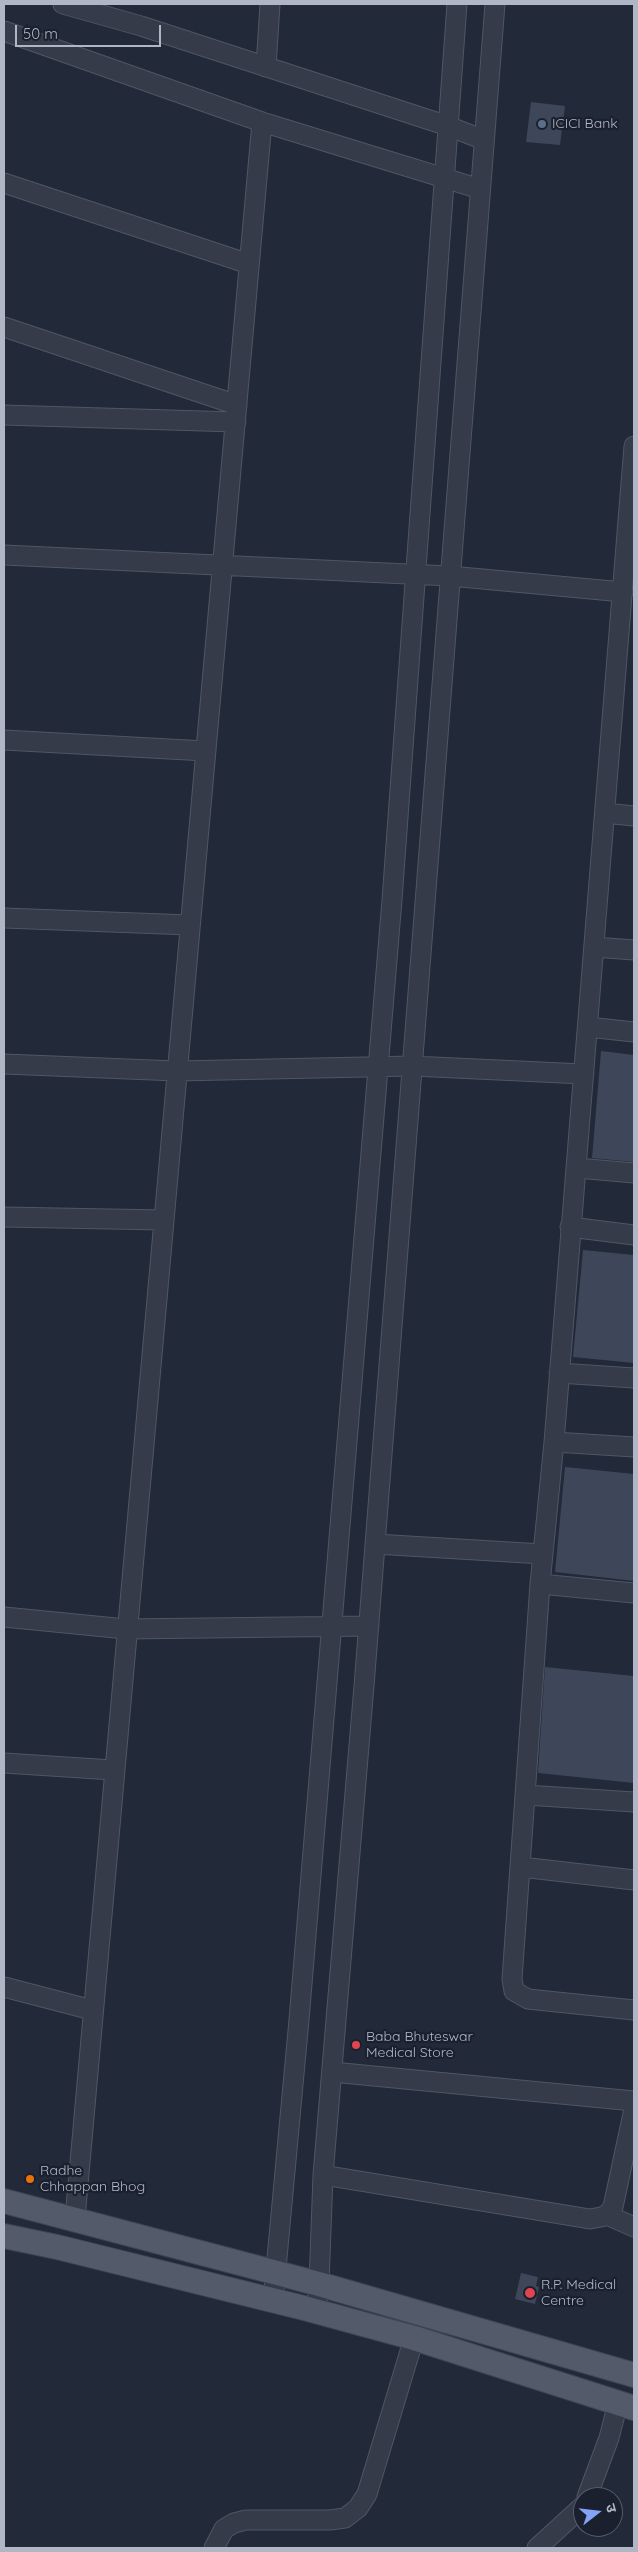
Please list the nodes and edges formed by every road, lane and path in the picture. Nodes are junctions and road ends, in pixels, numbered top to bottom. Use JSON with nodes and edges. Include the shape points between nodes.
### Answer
{"nodes":[{"id":1,"x":63,"y":4,"type":"edge"},
{"id":2,"x":270,"y":4,"type":"edge"},
{"id":3,"x":457,"y":4,"type":"edge"},
{"id":4,"x":495,"y":4,"type":"edge"},
{"id":5,"x":4,"y":31,"type":"edge"},
{"id":6,"x":266,"y":67,"type":"junction"},
{"id":7,"x":262,"y":122,"type":"junction"},
{"id":8,"x":448,"y":126,"type":"junction"},
{"id":9,"x":484,"y":140,"type":"junction"},
{"id":10,"x":444,"y":180,"type":"junction"},
{"id":11,"x":4,"y":183,"type":"edge"},
{"id":12,"x":480,"y":189,"type":"junction"},
{"id":13,"x":249,"y":264,"type":"junction"},
{"id":14,"x":4,"y":327,"type":"edge"},
{"id":15,"x":236,"y":414,"type":"junction"},
{"id":16,"x":4,"y":415,"type":"edge"},
{"id":17,"x":634,"y":446,"type":"edge"},
{"id":18,"x":631,"y":534,"type":"edge"},
{"id":19,"x":4,"y":555,"type":"edge"},
{"id":20,"x":223,"y":566,"type":"junction"},
{"id":21,"x":416,"y":576,"type":"junction"},
{"id":22,"x":450,"y":576,"type":"junction"},
{"id":23,"x":623,"y":592,"type":"junction"},
{"id":24,"x":626,"y":664,"type":"edge"},
{"id":25,"x":4,"y":740,"type":"edge"},
{"id":26,"x":206,"y":751,"type":"junction"},
{"id":27,"x":605,"y":813,"type":"junction"},
{"id":28,"x":634,"y":816,"type":"edge"},
{"id":29,"x":4,"y":918,"type":"edge"},
{"id":30,"x":190,"y":925,"type":"junction"},
{"id":31,"x":594,"y":947,"type":"junction"},
{"id":32,"x":634,"y":950,"type":"edge"},
{"id":33,"x":588,"y":1027,"type":"junction"},
{"id":34,"x":634,"y":1032,"type":"edge"},
{"id":35,"x":4,"y":1064,"type":"edge"},
{"id":36,"x":412,"y":1066,"type":"junction"},
{"id":37,"x":378,"y":1069,"type":"junction"},
{"id":38,"x":177,"y":1071,"type":"junction"},
{"id":39,"x":584,"y":1074,"type":"junction"},
{"id":40,"x":576,"y":1168,"type":"junction"},
{"id":41,"x":634,"y":1173,"type":"edge"},
{"id":42,"x":4,"y":1218,"type":"edge"},
{"id":43,"x":164,"y":1220,"type":"junction"},
{"id":44,"x":570,"y":1228,"type":"junction"},
{"id":45,"x":634,"y":1234,"type":"edge"},
{"id":46,"x":559,"y":1373,"type":"junction"},
{"id":47,"x":634,"y":1378,"type":"edge"},
{"id":48,"x":554,"y":1442,"type":"junction"},
{"id":49,"x":634,"y":1447,"type":"edge"},
{"id":50,"x":375,"y":1544,"type":"junction"},
{"id":51,"x":544,"y":1554,"type":"junction"},
{"id":52,"x":540,"y":1584,"type":"junction"},
{"id":53,"x":634,"y":1593,"type":"edge"},
{"id":54,"x":4,"y":1617,"type":"edge"},
{"id":55,"x":332,"y":1626,"type":"junction"},
{"id":56,"x":369,"y":1626,"type":"junction"},
{"id":57,"x":126,"y":1629,"type":"junction"},
{"id":58,"x":4,"y":1763,"type":"edge"},
{"id":59,"x":114,"y":1770,"type":"junction"},
{"id":60,"x":526,"y":1795,"type":"junction"},
{"id":61,"x":634,"y":1802,"type":"edge"},
{"id":62,"x":521,"y":1867,"type":"junction"},
{"id":63,"x":634,"y":1880,"type":"edge"},
{"id":64,"x":4,"y":1987,"type":"edge"},
{"id":65,"x":92,"y":2010,"type":"junction"},
{"id":66,"x":634,"y":2010,"type":"edge"},
{"id":67,"x":332,"y":2072,"type":"junction"},
{"id":68,"x":634,"y":2101,"type":"edge"},
{"id":69,"x":634,"y":2109,"type":"edge"},
{"id":70,"x":323,"y":2175,"type":"junction"},
{"id":71,"x":4,"y":2201,"type":"edge"},
{"id":72,"x":607,"y":2215,"type":"junction"},
{"id":73,"x":75,"y":2218,"type":"junction"},
{"id":74,"x":634,"y":2227,"type":"edge"},
{"id":75,"x":4,"y":2236,"type":"edge"},
{"id":76,"x":275,"y":2272,"type":"junction"},
{"id":77,"x":319,"y":2284,"type":"junction"},
{"id":78,"x":273,"y":2301,"type":"junction"},
{"id":79,"x":316,"y":2312,"type":"junction"},
{"id":80,"x":414,"y":2338,"type":"junction"},
{"id":81,"x":634,"y":2375,"type":"edge"},
{"id":82,"x":626,"y":2405,"type":"edge"},
{"id":83,"x":591,"y":2487,"type":"edge"},
{"id":84,"x":573,"y":2517,"type":"edge"},
{"id":85,"x":214,"y":2548,"type":"edge"},
{"id":86,"x":537,"y":2548,"type":"edge"}],
"edges":[{"from":1,"to":6,"type":"street"},
{"from":2,"to":6,"type":"street"},
{"from":3,"to":8,"type":"street"},
{"from":4,"to":9,"type":"street"},
{"from":5,"to":7,"type":"street"},
{"from":6,"to":8,"type":"street"},
{"from":7,"to":10,"type":"street"},
{"from":7,"to":13,"type":"street"},
{"from":8,"to":9,"type":"street"},
{"from":8,"to":10,"type":"street"},
{"from":9,"to":12,"type":"street"},
{"from":10,"to":12,"type":"street"},
{"from":10,"to":21,"type":"street"},
{"from":11,"to":13,"type":"street"},
{"from":12,"to":22,"type":"street"},
{"from":13,"to":15,"type":"street"},
{"from":14,"to":15,"type":"street"},
{"from":15,"to":16,"type":"street"},
{"from":15,"to":20,"type":"street"},
{"from":17,"to":18,"type":"street"},
{"from":18,"to":23,"type":"street"},
{"from":19,"to":20,"type":"street"},
{"from":20,"to":21,"type":"street"},
{"from":20,"to":26,"type":"street"},
{"from":21,"to":22,"type":"street"},
{"from":21,"to":37,"type":"street"},
{"from":22,"to":23,"type":"street"},
{"from":22,"to":36,"type":"street"},
{"from":23,"to":24,"type":"street"},
{"from":24,"to":27,"type":"street"},
{"from":25,"to":26,"type":"street"},
{"from":26,"to":30,"type":"street"},
{"from":27,"to":28,"type":"street"},
{"from":27,"to":31,"type":"street"},
{"from":29,"to":30,"type":"street"},
{"from":30,"to":38,"type":"street"},
{"from":31,"to":32,"type":"street"},
{"from":31,"to":33,"type":"street"},
{"from":33,"to":34,"type":"street"},
{"from":33,"to":39,"type":"street"},
{"from":35,"to":38,"type":"street"},
{"from":36,"to":37,"type":"street"},
{"from":36,"to":39,"type":"street"},
{"from":36,"to":50,"type":"street"},
{"from":37,"to":38,"type":"street"},
{"from":37,"to":55,"type":"street"},
{"from":38,"to":43,"type":"street"},
{"from":39,"to":40,"type":"street"},
{"from":40,"to":41,"type":"street"},
{"from":40,"to":44,"type":"street"},
{"from":42,"to":43,"type":"street"},
{"from":43,"to":57,"type":"street"},
{"from":44,"to":45,"type":"street"},
{"from":44,"to":46,"type":"street"},
{"from":46,"to":47,"type":"street"},
{"from":46,"to":48,"type":"street"},
{"from":48,"to":49,"type":"street"},
{"from":48,"to":51,"type":"street"},
{"from":50,"to":51,"type":"street"},
{"from":50,"to":56,"type":"street"},
{"from":51,"to":52,"type":"street"},
{"from":52,"to":53,"type":"street"},
{"from":52,"to":60,"type":"street"},
{"from":54,"to":57,"type":"street"},
{"from":55,"to":56,"type":"street"},
{"from":55,"to":57,"type":"street"},
{"from":55,"to":76,"type":"street"},
{"from":56,"to":67,"type":"street"},
{"from":57,"to":59,"type":"street"},
{"from":58,"to":59,"type":"street"},
{"from":59,"to":65,"type":"street"},
{"from":60,"to":61,"type":"street"},
{"from":60,"to":62,"type":"street"},
{"from":62,"to":63,"type":"street"},
{"from":62,"to":66,"type":"street","via":[[512,1979],[514,1990],[528,1999]]},
{"from":64,"to":65,"type":"street"},
{"from":65,"to":73,"type":"street"},
{"from":67,"to":68,"type":"street"},
{"from":67,"to":70,"type":"street"},
{"from":69,"to":72,"type":"street","via":[[613,2207]]},
{"from":70,"to":72,"type":"street","via":[[590,2219]]},
{"from":70,"to":77,"type":"street"},
{"from":71,"to":73,"type":"main road"},
{"from":72,"to":74,"type":"street"},
{"from":73,"to":76,"type":"main road"},
{"from":75,"to":78,"type":"main road"},
{"from":76,"to":77,"type":"main road"},
{"from":76,"to":78,"type":"street"},
{"from":77,"to":79,"type":"street"},
{"from":77,"to":81,"type":"main road"},
{"from":78,"to":79,"type":"main road"},
{"from":79,"to":80,"type":"main road"},
{"from":80,"to":82,"type":"main road"},
{"from":80,"to":85,"type":"street","via":[[367,2494],[358,2508],[345,2518],[330,2520],[246,2520],[234,2523],[224,2529]]},
{"from":82,"to":83,"type":"street","via":[[609,2438]]},
{"from":84,"to":86,"type":"street"}]}
